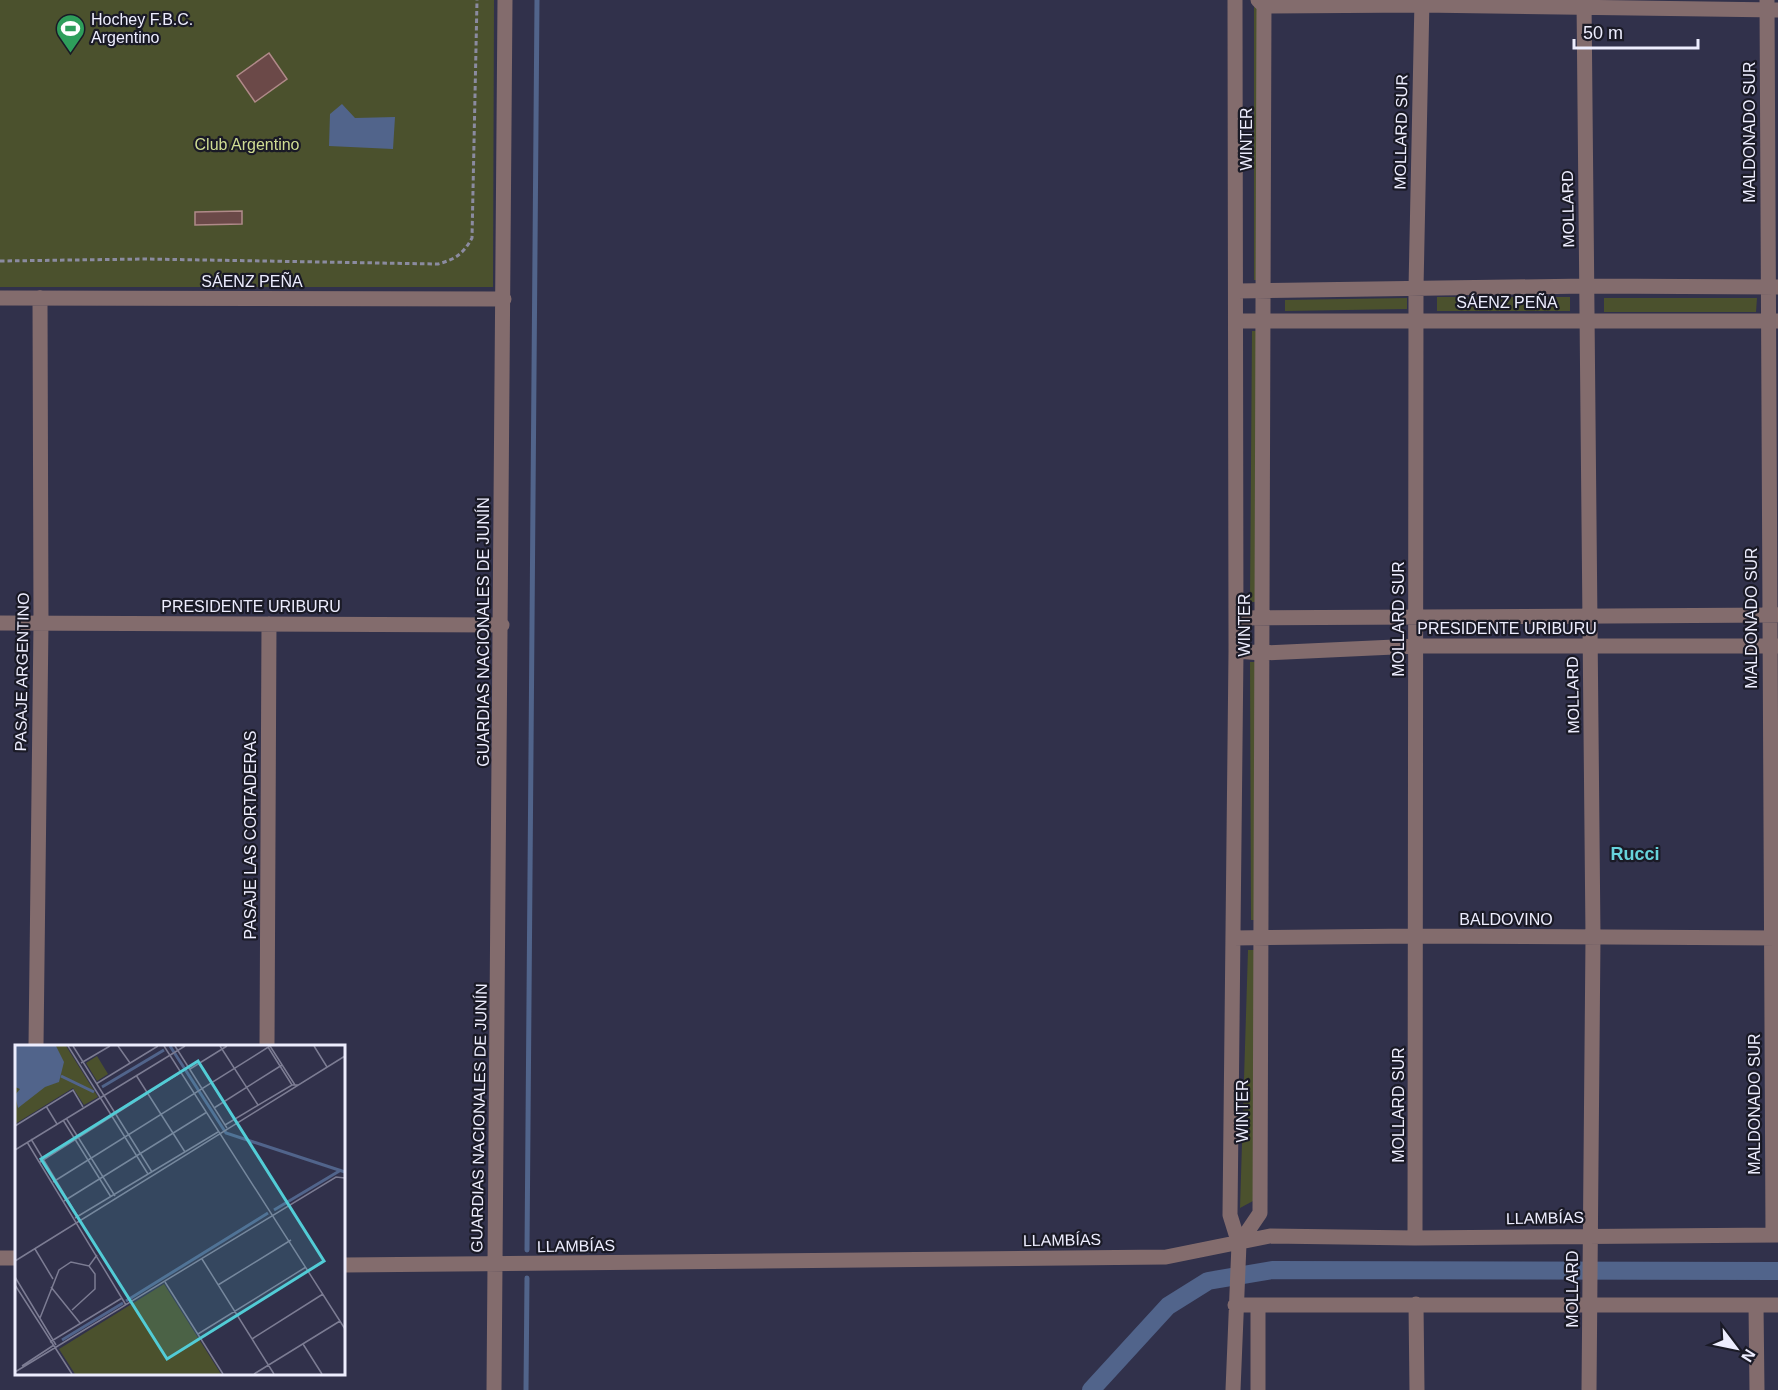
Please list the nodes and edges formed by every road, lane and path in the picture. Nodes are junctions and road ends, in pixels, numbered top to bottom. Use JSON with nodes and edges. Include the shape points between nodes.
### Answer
{"nodes":[{"id":1,"x":477,"y":0,"type":"edge"},
{"id":2,"x":506,"y":0,"type":"edge"},
{"id":3,"x":1235,"y":0,"type":"edge"},
{"id":4,"x":1262,"y":2,"type":"edge"},
{"id":5,"x":1421,"y":2,"type":"edge"},
{"id":6,"x":1584,"y":4,"type":"edge"},
{"id":7,"x":1770,"y":7,"type":"edge"},
{"id":8,"x":0,"y":261,"type":"edge"},
{"id":9,"x":1587,"y":286,"type":"junction"},
{"id":10,"x":1772,"y":287,"type":"edge"},
{"id":11,"x":1416,"y":288,"type":"junction"},
{"id":12,"x":1237,"y":291,"type":"junction"},
{"id":13,"x":1264,"y":293,"type":"junction"},
{"id":14,"x":0,"y":298,"type":"edge"},
{"id":15,"x":40,"y":298,"type":"junction"},
{"id":16,"x":504,"y":299,"type":"junction"},
{"id":17,"x":1416,"y":320,"type":"junction"},
{"id":18,"x":1587,"y":320,"type":"junction"},
{"id":19,"x":1236,"y":321,"type":"junction"},
{"id":20,"x":1772,"y":321,"type":"edge"},
{"id":21,"x":1264,"y":323,"type":"junction"},
{"id":22,"x":1774,"y":615,"type":"edge"},
{"id":23,"x":1416,"y":616,"type":"junction"},
{"id":24,"x":1590,"y":616,"type":"junction"},
{"id":25,"x":1236,"y":618,"type":"junction"},
{"id":26,"x":1262,"y":620,"type":"junction"},
{"id":27,"x":0,"y":623,"type":"edge"},
{"id":28,"x":41,"y":623,"type":"junction"},
{"id":29,"x":268,"y":624,"type":"junction"},
{"id":30,"x":502,"y":625,"type":"junction"},
{"id":31,"x":1416,"y":646,"type":"junction"},
{"id":32,"x":1590,"y":646,"type":"junction"},
{"id":33,"x":1774,"y":646,"type":"edge"},
{"id":34,"x":1236,"y":651,"type":"junction"},
{"id":35,"x":1262,"y":653,"type":"junction"},
{"id":36,"x":1416,"y":936,"type":"junction"},
{"id":37,"x":1593,"y":937,"type":"junction"},
{"id":38,"x":1233,"y":938,"type":"junction"},
{"id":39,"x":1775,"y":938,"type":"edge"},
{"id":40,"x":1261,"y":939,"type":"junction"},
{"id":41,"x":36,"y":1045,"type":"edge"},
{"id":42,"x":267,"y":1045,"type":"edge"},
{"id":43,"x":1590,"y":1235,"type":"junction"},
{"id":44,"x":1775,"y":1235,"type":"edge"},
{"id":45,"x":1415,"y":1238,"type":"junction"},
{"id":46,"x":1239,"y":1244,"type":"junction"},
{"id":47,"x":496,"y":1264,"type":"junction"},
{"id":48,"x":345,"y":1265,"type":"edge"},
{"id":49,"x":1235,"y":1304,"type":"junction"},
{"id":50,"x":1416,"y":1304,"type":"junction"},
{"id":51,"x":1258,"y":1305,"type":"junction"},
{"id":52,"x":1590,"y":1305,"type":"junction"},
{"id":53,"x":1756,"y":1305,"type":"junction"},
{"id":54,"x":1778,"y":1305,"type":"edge"},
{"id":55,"x":494,"y":1390,"type":"edge"},
{"id":56,"x":1233,"y":1390,"type":"edge"},
{"id":57,"x":1258,"y":1390,"type":"edge"},
{"id":58,"x":1418,"y":1390,"type":"edge"},
{"id":59,"x":1589,"y":1390,"type":"edge"},
{"id":60,"x":1757,"y":1390,"type":"edge"}],
"edges":[{"from":1,"to":8,"type":"path","via":[[471,238],[464,252],[454,260],[438,264]]},
{"from":2,"to":16,"type":"street","name":"GUARDIAS NACIONALES DE JUNÍN"},
{"from":3,"to":12,"type":"street","name":"WINTER"},
{"from":4,"to":5,"type":"street"},
{"from":4,"to":13,"type":"street","name":"WINTER"},
{"from":5,"to":6,"type":"street"},
{"from":5,"to":11,"type":"street","name":"MOLLARD SUR"},
{"from":6,"to":7,"type":"street"},
{"from":6,"to":9,"type":"street","name":"MOLLARD"},
{"from":7,"to":10,"type":"street","name":"MALDONADO SUR"},
{"from":9,"to":10,"type":"street","name":"SÁENZ PEÑA"},
{"from":9,"to":11,"type":"street","name":"SÁENZ PEÑA"},
{"from":9,"to":18,"type":"street","name":"MOLLARD"},
{"from":10,"to":20,"type":"street","name":"MALDONADO SUR"},
{"from":11,"to":13,"type":"street","name":"SÁENZ PEÑA"},
{"from":11,"to":17,"type":"street","name":"MOLLARD SUR"},
{"from":12,"to":13,"type":"street","name":"SÁENZ PEÑA"},
{"from":12,"to":19,"type":"street","name":"WINTER"},
{"from":13,"to":21,"type":"street","name":"WINTER"},
{"from":14,"to":15,"type":"street","name":"SÁENZ PEÑA"},
{"from":15,"to":16,"type":"street","name":"SÁENZ PEÑA"},
{"from":15,"to":28,"type":"street","name":"PASAJE ARGENTINO"},
{"from":16,"to":30,"type":"street","name":"GUARDIAS NACIONALES DE JUNÍN"},
{"from":17,"to":18,"type":"street","name":"SÁENZ PEÑA"},
{"from":17,"to":21,"type":"street","name":"SÁENZ PEÑA"},
{"from":17,"to":23,"type":"street","name":"MOLLARD SUR"},
{"from":18,"to":20,"type":"street","name":"SÁENZ PEÑA"},
{"from":18,"to":24,"type":"street","name":"MOLLARD"},
{"from":19,"to":21,"type":"street","name":"SÁENZ PEÑA"},
{"from":19,"to":25,"type":"street","name":"WINTER"},
{"from":20,"to":22,"type":"street","name":"MALDONADO SUR"},
{"from":21,"to":26,"type":"street","name":"WINTER"},
{"from":22,"to":24,"type":"street","name":"PRESIDENTE URIBURU"},
{"from":22,"to":33,"type":"street","name":"MALDONADO SUR"},
{"from":23,"to":24,"type":"street","name":"PRESIDENTE URIBURU"},
{"from":23,"to":26,"type":"street","name":"PRESIDENTE URIBURU"},
{"from":23,"to":31,"type":"street","name":"MOLLARD SUR"},
{"from":24,"to":32,"type":"street","name":"MOLLARD"},
{"from":25,"to":26,"type":"street","name":"PRESIDENTE URIBURU"},
{"from":25,"to":34,"type":"street","name":"WINTER"},
{"from":26,"to":35,"type":"street","name":"WINTER"},
{"from":27,"to":28,"type":"street","name":"PRESIDENTE URIBURU"},
{"from":28,"to":29,"type":"street","name":"PRESIDENTE URIBURU"},
{"from":28,"to":41,"type":"street","name":"PASAJE ARGENTINO"},
{"from":29,"to":30,"type":"street","name":"PRESIDENTE URIBURU"},
{"from":29,"to":42,"type":"street","name":"PASAJE LAS CORTADERAS"},
{"from":30,"to":47,"type":"street","name":"GUARDIAS NACIONALES DE JUNÍN"},
{"from":31,"to":32,"type":"street","name":"PRESIDENTE URIBURU"},
{"from":31,"to":35,"type":"street","name":"PRESIDENTE URIBURU"},
{"from":31,"to":36,"type":"street","name":"MOLLARD SUR"},
{"from":32,"to":33,"type":"street","name":"PRESIDENTE URIBURU"},
{"from":32,"to":37,"type":"street","name":"MOLLARD"},
{"from":33,"to":39,"type":"street","name":"MALDONADO SUR"},
{"from":34,"to":35,"type":"street","name":"PRESIDENTE URIBURU"},
{"from":34,"to":38,"type":"street","name":"WINTER"},
{"from":35,"to":40,"type":"street","name":"WINTER"},
{"from":36,"to":37,"type":"street","name":"BALDOVINO"},
{"from":36,"to":40,"type":"street","name":"BALDOVINO"},
{"from":36,"to":45,"type":"street","name":"MOLLARD SUR"},
{"from":37,"to":39,"type":"street","name":"BALDOVINO"},
{"from":37,"to":43,"type":"street","name":"MOLLARD"},
{"from":38,"to":40,"type":"street","name":"BALDOVINO"},
{"from":38,"to":46,"type":"street","name":"WINTER","via":[[1230,1215]]},
{"from":39,"to":44,"type":"street","name":"MALDONADO SUR"},
{"from":40,"to":46,"type":"street","name":"WINTER","via":[[1260,1213]]},
{"from":43,"to":44,"type":"street","name":"LLAMBÍAS"},
{"from":43,"to":45,"type":"street","name":"LLAMBÍAS"},
{"from":43,"to":52,"type":"street","name":"MOLLARD"},
{"from":45,"to":46,"type":"street","name":"LLAMBÍAS","via":[[1270,1236]]},
{"from":46,"to":47,"type":"street","name":"LLAMBÍAS","via":[[1166,1257]]},
{"from":46,"to":49,"type":"street","name":"WINTER"},
{"from":47,"to":48,"type":"street","name":"LLAMBÍAS"},
{"from":47,"to":55,"type":"street","name":"GUARDIAS NACIONALES DE JUNÍN"},
{"from":49,"to":51,"type":"street"},
{"from":49,"to":56,"type":"street","name":"WINTER"},
{"from":50,"to":51,"type":"street"},
{"from":50,"to":52,"type":"street"},
{"from":50,"to":58,"type":"street"},
{"from":51,"to":57,"type":"street"},
{"from":52,"to":53,"type":"street"},
{"from":52,"to":59,"type":"street","name":"MOLLARD"},
{"from":53,"to":54,"type":"street"},
{"from":53,"to":60,"type":"street"}]}
